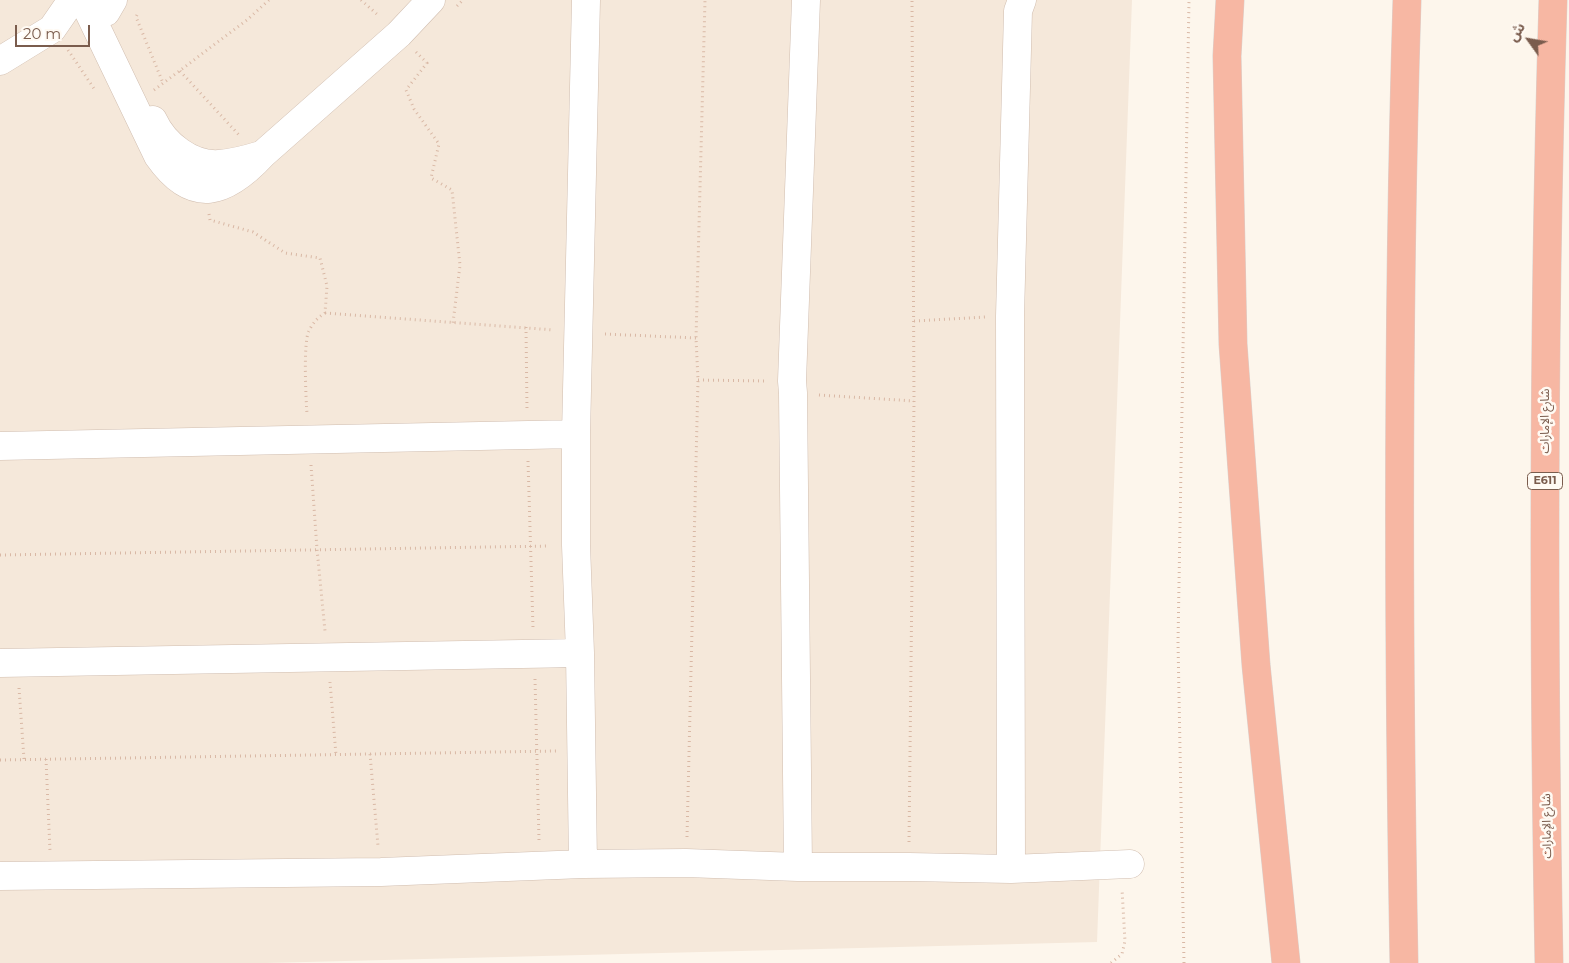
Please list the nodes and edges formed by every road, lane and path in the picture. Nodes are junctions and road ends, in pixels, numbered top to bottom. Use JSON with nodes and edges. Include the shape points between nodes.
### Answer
{"nodes":[{"id":1,"x":72,"y":0,"type":"edge"},
{"id":2,"x":269,"y":0,"type":"edge"},
{"id":3,"x":362,"y":0,"type":"edge"},
{"id":4,"x":463,"y":0,"type":"edge"},
{"id":5,"x":586,"y":0,"type":"edge"},
{"id":6,"x":704,"y":0,"type":"edge"},
{"id":7,"x":806,"y":0,"type":"edge"},
{"id":8,"x":912,"y":0,"type":"edge"},
{"id":9,"x":1189,"y":0,"type":"edge"},
{"id":10,"x":1230,"y":0,"type":"edge"},
{"id":11,"x":1407,"y":0,"type":"edge"},
{"id":12,"x":1553,"y":0,"type":"edge"},
{"id":13,"x":443,"y":4,"type":"edge"},
{"id":14,"x":1018,"y":4,"type":"edge"},
{"id":15,"x":101,"y":9,"type":"edge"},
{"id":16,"x":139,"y":9,"type":"dead end"},
{"id":17,"x":52,"y":29,"type":"junction"},
{"id":18,"x":399,"y":34,"type":"junction"},
{"id":19,"x":0,"y":61,"type":"edge"},
{"id":20,"x":180,"y":71,"type":"junction"},
{"id":21,"x":154,"y":91,"type":"junction"},
{"id":22,"x":99,"y":97,"type":"dead end"},
{"id":23,"x":263,"y":154,"type":"junction"},
{"id":24,"x":201,"y":215,"type":"dead end"},
{"id":25,"x":218,"y":215,"type":"dead end"},
{"id":26,"x":325,"y":314,"type":"dead end"},
{"id":27,"x":1010,"y":316,"type":"junction"},
{"id":28,"x":914,"y":321,"type":"junction"},
{"id":29,"x":453,"y":323,"type":"junction"},
{"id":30,"x":526,"y":327,"type":"junction"},
{"id":31,"x":577,"y":333,"type":"junction"},
{"id":32,"x":696,"y":338,"type":"junction"},
{"id":33,"x":698,"y":380,"type":"junction"},
{"id":34,"x":793,"y":387,"type":"junction"},
{"id":35,"x":914,"y":401,"type":"junction"},
{"id":36,"x":576,"y":434,"type":"junction"},
{"id":37,"x":527,"y":435,"type":"junction"},
{"id":38,"x":0,"y":446,"type":"edge"},
{"id":39,"x":576,"y":545,"type":"junction"},
{"id":40,"x":529,"y":546,"type":"junction"},
{"id":41,"x":0,"y":555,"type":"edge"},
{"id":42,"x":580,"y":653,"type":"junction"},
{"id":43,"x":534,"y":654,"type":"junction"},
{"id":44,"x":9,"y":663,"type":"edge"},
{"id":45,"x":581,"y":750,"type":"junction"},
{"id":46,"x":537,"y":751,"type":"junction"},
{"id":47,"x":370,"y":754,"type":"junction"},
{"id":48,"x":24,"y":759,"type":"junction"},
{"id":49,"x":46,"y":759,"type":"junction"},
{"id":50,"x":0,"y":760,"type":"edge"},
{"id":51,"x":686,"y":863,"type":"junction"},
{"id":52,"x":583,"y":864,"type":"junction"},
{"id":53,"x":1125,"y":864,"type":"joint"},
{"id":54,"x":539,"y":866,"type":"junction"},
{"id":55,"x":909,"y":866,"type":"junction"},
{"id":56,"x":798,"y":867,"type":"junction"},
{"id":57,"x":1011,"y":869,"type":"junction"},
{"id":58,"x":380,"y":872,"type":"junction"},
{"id":59,"x":52,"y":875,"type":"junction"},
{"id":60,"x":0,"y":876,"type":"edge"},
{"id":61,"x":1111,"y":963,"type":"edge"},
{"id":62,"x":1184,"y":963,"type":"edge"},
{"id":63,"x":1286,"y":963,"type":"edge"},
{"id":64,"x":1404,"y":963,"type":"edge"},
{"id":65,"x":1549,"y":963,"type":"edge"}],
"edges":[{"from":1,"to":17,"type":"street"},
{"from":2,"to":20,"type":"path"},
{"from":3,"to":18,"type":"path"},
{"from":4,"to":13,"type":"path"},
{"from":5,"to":31,"type":"street"},
{"from":6,"to":32,"type":"path"},
{"from":7,"to":34,"type":"street"},
{"from":8,"to":28,"type":"path"},
{"from":9,"to":62,"type":"path","via":[[1178,642]]},
{"from":10,"to":63,"type":"highway","via":[[1227,56],[1232,344],[1256,664]]},
{"from":11,"to":64,"type":"highway","via":[[1399,420]]},
{"from":12,"to":65,"type":"highway","name":"شارع الإمارات","number":"E611","via":[[1544,424]]},
{"from":13,"to":18,"type":"street"},
{"from":14,"to":27,"type":"street"},
{"from":15,"to":17,"type":"street","via":[[76,27]]},
{"from":15,"to":21,"type":"street"},
{"from":15,"to":23,"type":"street","via":[[158,156],[174,176],[183,184],[196,188],[221,187],[233,182]]},
{"from":16,"to":21,"type":"path","via":[[136,18]]},
{"from":17,"to":19,"type":"street"},
{"from":17,"to":22,"type":"path"},
{"from":18,"to":23,"type":"street"},
{"from":18,"to":29,"type":"path","via":[[427,63],[406,90],[414,109],[439,144],[431,178],[452,190],[460,265]]},
{"from":20,"to":21,"type":"path"},
{"from":20,"to":23,"type":"path","via":[[243,139]]},
{"from":21,"to":23,"type":"street","via":[[156,127],[172,146],[193,159],[217,164]]},
{"from":24,"to":25,"type":"path","via":[[210,220]]},
{"from":26,"to":29,"type":"path"},
{"from":27,"to":28,"type":"path"},
{"from":27,"to":57,"type":"street"},
{"from":28,"to":35,"type":"path"},
{"from":29,"to":30,"type":"path"},
{"from":30,"to":31,"type":"path"},
{"from":30,"to":37,"type":"path"},
{"from":31,"to":32,"type":"path"},
{"from":31,"to":36,"type":"street"},
{"from":32,"to":33,"type":"path"},
{"from":33,"to":34,"type":"path"},
{"from":33,"to":51,"type":"path"},
{"from":34,"to":35,"type":"path"},
{"from":34,"to":56,"type":"street"},
{"from":35,"to":55,"type":"path"},
{"from":36,"to":37,"type":"street"},
{"from":36,"to":39,"type":"street"},
{"from":37,"to":38,"type":"street"},
{"from":37,"to":40,"type":"path"},
{"from":39,"to":40,"type":"path"},
{"from":39,"to":42,"type":"street"},
{"from":40,"to":41,"type":"path"},
{"from":40,"to":43,"type":"path"},
{"from":42,"to":43,"type":"street"},
{"from":42,"to":45,"type":"street"},
{"from":43,"to":44,"type":"street"},
{"from":43,"to":46,"type":"path"},
{"from":44,"to":48,"type":"path"},
{"from":45,"to":46,"type":"path"},
{"from":45,"to":52,"type":"street"},
{"from":46,"to":47,"type":"path"},
{"from":46,"to":54,"type":"path"},
{"from":47,"to":49,"type":"path"},
{"from":47,"to":58,"type":"path"},
{"from":48,"to":49,"type":"path"},
{"from":48,"to":50,"type":"path"},
{"from":49,"to":59,"type":"path"},
{"from":51,"to":52,"type":"street"},
{"from":51,"to":56,"type":"street"},
{"from":52,"to":54,"type":"street"},
{"from":53,"to":57,"type":"street"},
{"from":53,"to":61,"type":"path","via":[[1125,941],[1122,954]]},
{"from":54,"to":58,"type":"street"},
{"from":55,"to":56,"type":"street"},
{"from":55,"to":57,"type":"street"},
{"from":58,"to":59,"type":"street"},
{"from":59,"to":60,"type":"street"}]}
